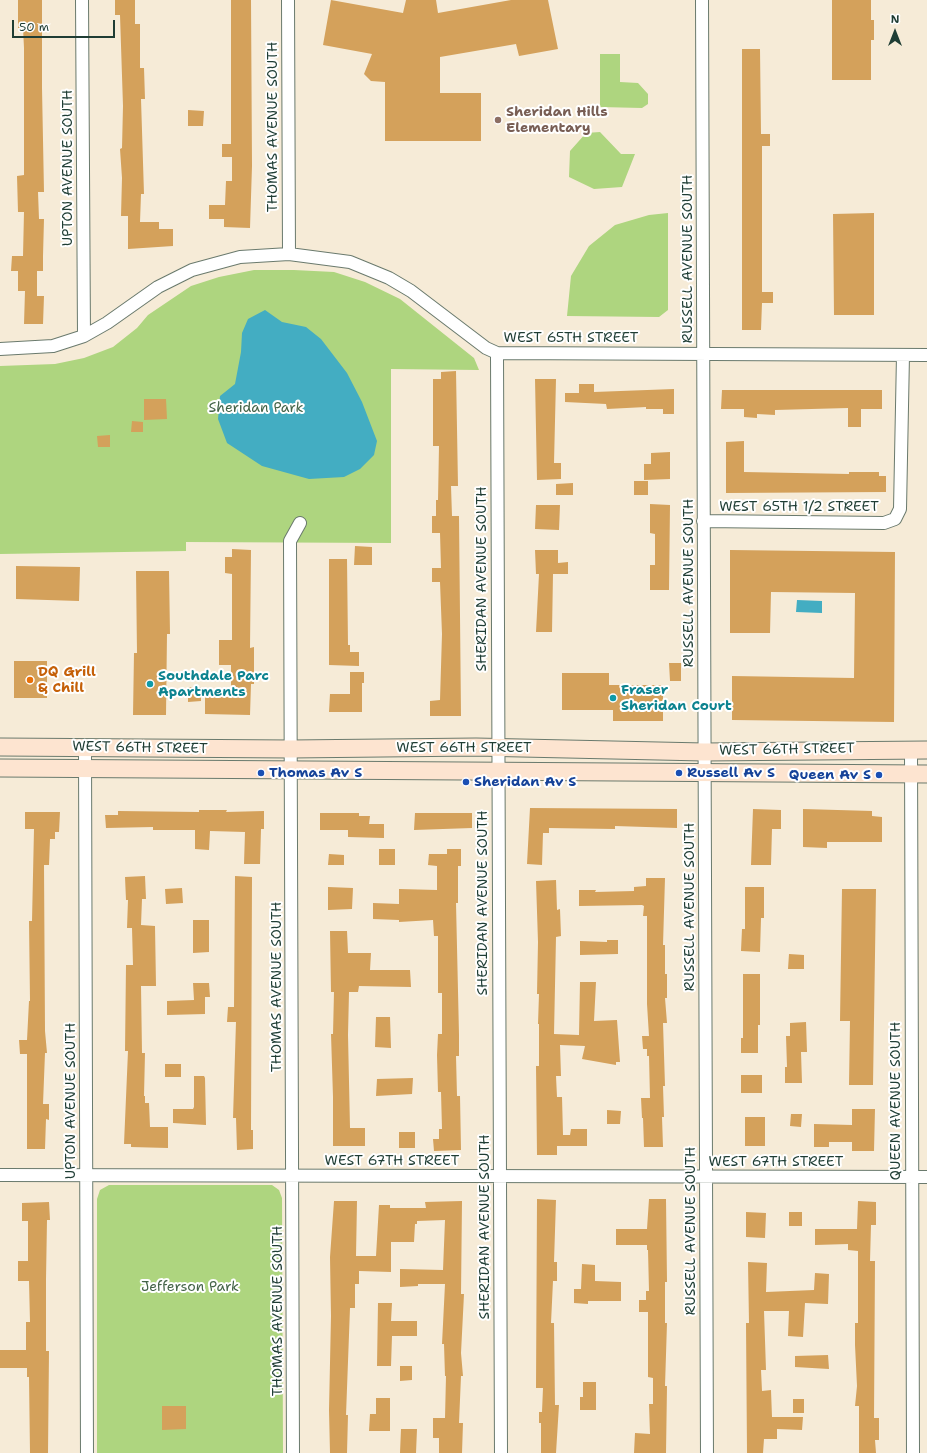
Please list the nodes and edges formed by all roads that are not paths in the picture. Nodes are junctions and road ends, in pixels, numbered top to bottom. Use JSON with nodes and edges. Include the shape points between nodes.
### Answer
{"nodes":[{"id":1,"x":82,"y":0,"type":"edge"},
{"id":2,"x":288,"y":0,"type":"edge"},
{"id":3,"x":702,"y":0,"type":"edge"},
{"id":4,"x":289,"y":254,"type":"junction"},
{"id":5,"x":84,"y":336,"type":"junction"},
{"id":6,"x":0,"y":349,"type":"edge"},
{"id":7,"x":497,"y":353,"type":"junction"},
{"id":8,"x":703,"y":353,"type":"junction"},
{"id":9,"x":903,"y":355,"type":"junction"},
{"id":10,"x":927,"y":355,"type":"edge"},
{"id":11,"x":703,"y":521,"type":"junction"},
{"id":12,"x":300,"y":523,"type":"dead end"},
{"id":13,"x":0,"y":747,"type":"edge"},
{"id":14,"x":498,"y":747,"type":"junction"},
{"id":15,"x":85,"y":748,"type":"junction"},
{"id":16,"x":291,"y":750,"type":"junction"},
{"id":17,"x":919,"y":750,"type":"edge"},
{"id":18,"x":704,"y":752,"type":"junction"},
{"id":19,"x":0,"y":768,"type":"edge"},
{"id":20,"x":85,"y":769,"type":"junction"},
{"id":21,"x":291,"y":769,"type":"junction"},
{"id":22,"x":498,"y":771,"type":"junction"},
{"id":23,"x":704,"y":771,"type":"junction"},
{"id":24,"x":910,"y":774,"type":"junction"},
{"id":25,"x":927,"y":774,"type":"edge"},
{"id":26,"x":0,"y":1175,"type":"edge"},
{"id":27,"x":87,"y":1175,"type":"junction"},
{"id":28,"x":292,"y":1176,"type":"junction"},
{"id":29,"x":500,"y":1177,"type":"junction"},
{"id":30,"x":706,"y":1177,"type":"junction"},
{"id":31,"x":912,"y":1177,"type":"junction"},
{"id":32,"x":927,"y":1177,"type":"edge"},
{"id":33,"x":88,"y":1453,"type":"edge"},
{"id":34,"x":293,"y":1453,"type":"edge"},
{"id":35,"x":501,"y":1453,"type":"edge"},
{"id":36,"x":707,"y":1453,"type":"edge"},
{"id":37,"x":913,"y":1453,"type":"edge"}],
"edges":[{"from":1,"to":5,"type":"street","name":"UPTON AVENUE SOUTH"},
{"from":2,"to":4,"type":"street","name":"THOMAS AVENUE SOUTH"},
{"from":3,"to":8,"type":"street","name":"RUSSELL AVENUE SOUTH"},
{"from":4,"to":5,"type":"street","name":"WEST 65TH STREET","via":[[240,257],[192,270],[158,286],[107,323]]},
{"from":4,"to":7,"type":"street","name":"WEST 65TH STREET","via":[[350,262],[389,278],[411,291],[486,348]]},
{"from":5,"to":6,"type":"street","name":"WEST 65TH STREET","via":[[53,346]]},
{"from":7,"to":8,"type":"street","name":"WEST 65TH STREET"},
{"from":7,"to":14,"type":"street","name":"SHERIDAN AVENUE SOUTH"},
{"from":8,"to":9,"type":"street","name":"WEST 65TH STREET"},
{"from":8,"to":11,"type":"street","name":"RUSSELL AVENUE SOUTH"},
{"from":9,"to":10,"type":"street","name":"WEST 65TH STREET"},
{"from":9,"to":11,"type":"street","name":"WEST 65TH 1/2 STREET","via":[[900,509],[895,519],[884,523]]},
{"from":11,"to":18,"type":"street","name":"RUSSELL AVENUE SOUTH"},
{"from":12,"to":16,"type":"street","name":"THOMAS AVENUE SOUTH","via":[[290,541]]},
{"from":13,"to":15,"type":"main road","name":"WEST 66TH STREET"},
{"from":14,"to":16,"type":"main road","name":"WEST 66TH STREET"},
{"from":14,"to":18,"type":"main road","name":"WEST 66TH STREET"},
{"from":14,"to":22,"type":"street","name":"SHERIDAN AVENUE SOUTH"},
{"from":15,"to":16,"type":"main road","name":"WEST 66TH STREET"},
{"from":15,"to":20,"type":"street","name":"UPTON AVENUE SOUTH"},
{"from":16,"to":21,"type":"street","name":"THOMAS AVENUE SOUTH"},
{"from":17,"to":18,"type":"main road","name":"WEST 66TH STREET"},
{"from":17,"to":24,"type":"street","name":"QUEEN AVENUE SOUTH"},
{"from":18,"to":23,"type":"street","name":"RUSSELL AVENUE SOUTH"},
{"from":19,"to":20,"type":"main road","name":"WEST 66TH STREET"},
{"from":20,"to":21,"type":"main road","name":"WEST 66TH STREET"},
{"from":20,"to":27,"type":"street","name":"UPTON AVENUE SOUTH"},
{"from":21,"to":22,"type":"main road","name":"WEST 66TH STREET"},
{"from":21,"to":28,"type":"street","name":"THOMAS AVENUE SOUTH"},
{"from":22,"to":23,"type":"main road","name":"WEST 66TH STREET"},
{"from":22,"to":29,"type":"street","name":"SHERIDAN AVENUE SOUTH"},
{"from":23,"to":24,"type":"main road","name":"WEST 66TH STREET"},
{"from":23,"to":30,"type":"street","name":"RUSSELL AVENUE SOUTH"},
{"from":24,"to":25,"type":"main road","name":"WEST 66TH STREET"},
{"from":24,"to":31,"type":"street","name":"QUEEN AVENUE SOUTH"},
{"from":26,"to":27,"type":"street","name":"WEST 67TH STREET"},
{"from":27,"to":28,"type":"street","name":"WEST 67TH STREET"},
{"from":27,"to":33,"type":"street","name":"UPTON AVENUE SOUTH"},
{"from":28,"to":29,"type":"street","name":"WEST 67TH STREET"},
{"from":28,"to":34,"type":"street","name":"THOMAS AVENUE SOUTH"},
{"from":29,"to":30,"type":"street","name":"WEST 67TH STREET"},
{"from":29,"to":35,"type":"street","name":"SHERIDAN AVENUE SOUTH"},
{"from":30,"to":31,"type":"street","name":"WEST 67TH STREET"},
{"from":30,"to":36,"type":"street","name":"RUSSELL AVENUE SOUTH"},
{"from":31,"to":32,"type":"street","name":"WEST 67TH STREET"},
{"from":31,"to":37,"type":"street","name":"QUEEN AVENUE SOUTH"}]}
